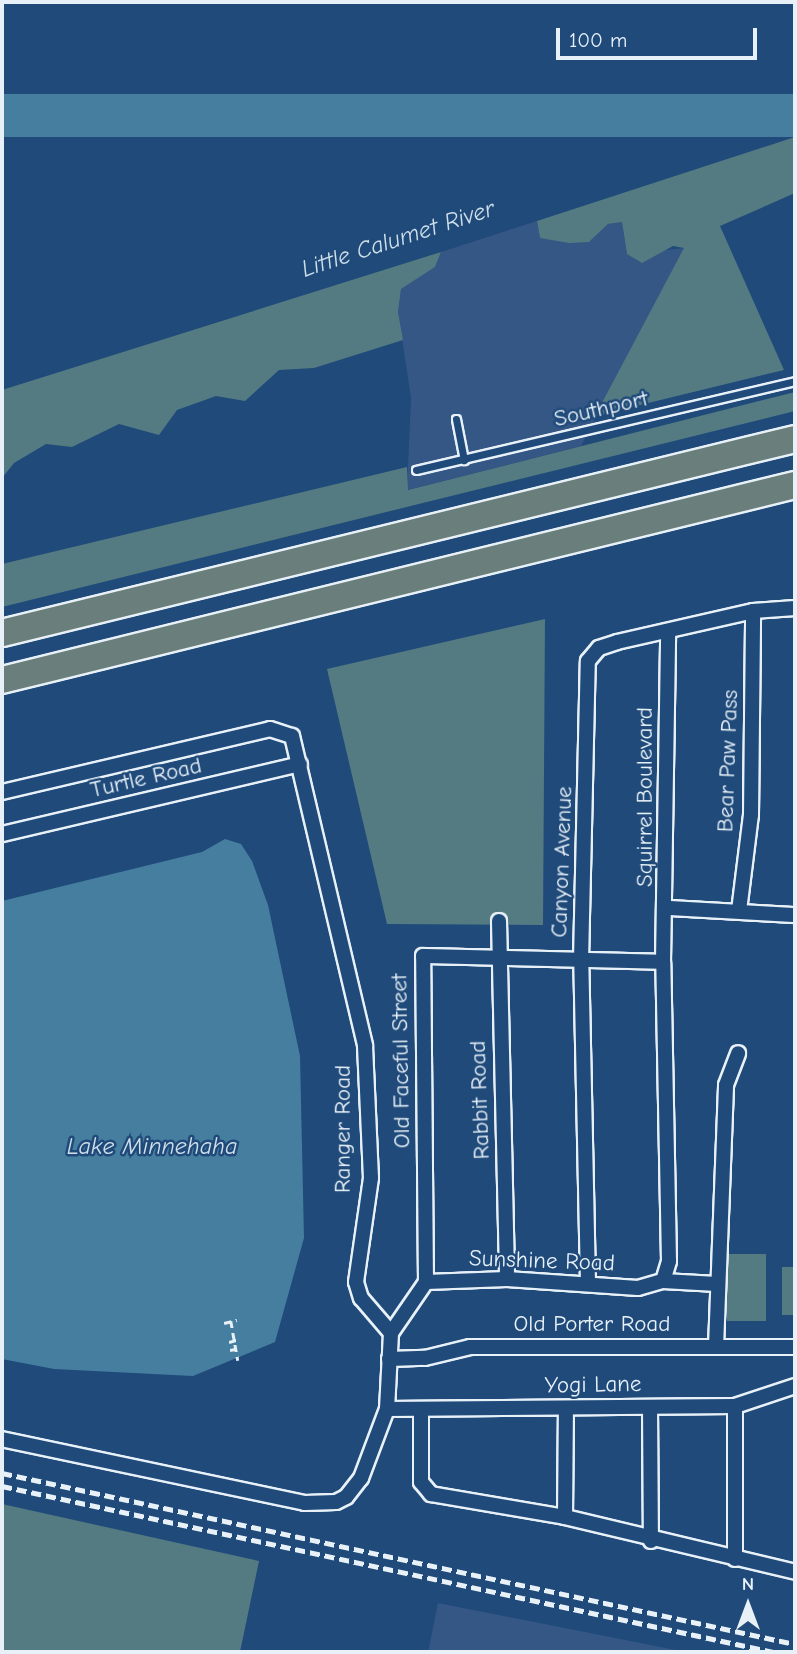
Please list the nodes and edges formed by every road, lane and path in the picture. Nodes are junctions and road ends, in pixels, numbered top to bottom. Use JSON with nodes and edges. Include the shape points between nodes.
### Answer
{"nodes":[{"id":1,"x":795,"y":381,"type":"edge"},
{"id":2,"x":456,"y":419,"type":"dead end"},
{"id":3,"x":795,"y":439,"type":"edge"},
{"id":4,"x":464,"y":460,"type":"junction"},
{"id":5,"x":416,"y":470,"type":"dead end"},
{"id":6,"x":795,"y":485,"type":"edge"},
{"id":7,"x":795,"y":608,"type":"edge"},
{"id":8,"x":753,"y":611,"type":"junction"},
{"id":9,"x":2,"y":633,"type":"edge"},
{"id":10,"x":668,"y":633,"type":"junction"},
{"id":11,"x":2,"y":680,"type":"edge"},
{"id":12,"x":300,"y":764,"type":"junction"},
{"id":13,"x":2,"y":792,"type":"edge"},
{"id":14,"x":2,"y":834,"type":"edge"},
{"id":15,"x":667,"y":908,"type":"junction"},
{"id":16,"x":739,"y":911,"type":"junction"},
{"id":17,"x":795,"y":915,"type":"edge"},
{"id":18,"x":499,"y":921,"type":"dead end"},
{"id":19,"x":499,"y":959,"type":"junction"},
{"id":20,"x":581,"y":961,"type":"junction"},
{"id":21,"x":663,"y":962,"type":"junction"},
{"id":22,"x":738,"y":1053,"type":"dead end"},
{"id":23,"x":507,"y":1279,"type":"junction"},
{"id":24,"x":663,"y":1281,"type":"junction"},
{"id":25,"x":426,"y":1282,"type":"junction"},
{"id":26,"x":588,"y":1283,"type":"junction"},
{"id":27,"x":717,"y":1284,"type":"junction"},
{"id":28,"x":237,"y":1320,"type":"dead end"},
{"id":29,"x":231,"y":1321,"type":"junction"},
{"id":30,"x":224,"y":1323,"type":"dead end"},
{"id":31,"x":235,"y":1330,"type":"junction"},
{"id":32,"x":228,"y":1332,"type":"dead end"},
{"id":33,"x":391,"y":1333,"type":"junction"},
{"id":34,"x":240,"y":1339,"type":"dead end"},
{"id":35,"x":235,"y":1340,"type":"junction"},
{"id":36,"x":229,"y":1342,"type":"dead end"},
{"id":37,"x":716,"y":1347,"type":"junction"},
{"id":38,"x":795,"y":1347,"type":"edge"},
{"id":39,"x":241,"y":1348,"type":"dead end"},
{"id":40,"x":236,"y":1349,"type":"junction"},
{"id":41,"x":230,"y":1350,"type":"dead end"},
{"id":42,"x":389,"y":1359,"type":"junction"},
{"id":43,"x":238,"y":1360,"type":"dead end"},
{"id":44,"x":795,"y":1386,"type":"edge"},
{"id":45,"x":735,"y":1406,"type":"junction"},
{"id":46,"x":650,"y":1407,"type":"junction"},
{"id":47,"x":566,"y":1408,"type":"junction"},
{"id":48,"x":387,"y":1409,"type":"junction"},
{"id":49,"x":421,"y":1410,"type":"junction"},
{"id":50,"x":2,"y":1438,"type":"edge"},
{"id":51,"x":565,"y":1517,"type":"junction"},
{"id":52,"x":651,"y":1541,"type":"junction"},
{"id":53,"x":735,"y":1559,"type":"junction"},
{"id":54,"x":795,"y":1572,"type":"edge"}],
"edges":[{"from":1,"to":4,"type":"lane","name":"Southport"},
{"from":2,"to":4,"type":"lane"},
{"from":3,"to":9,"type":"highway"},
{"from":4,"to":5,"type":"lane","name":"Southport"},
{"from":6,"to":11,"type":"highway"},
{"from":7,"to":8,"type":"street","name":"Canyon Avenue"},
{"from":8,"to":10,"type":"street","name":"Canyon Avenue"},
{"from":8,"to":16,"type":"street","name":"Bear Paw Pass","via":[[751,815]]},
{"from":10,"to":15,"type":"street","name":"Squirrel Boulevard"},
{"from":10,"to":20,"type":"street","name":"Canyon Avenue","via":[[605,646],[588,661]]},
{"from":12,"to":13,"type":"street","name":"Ranger Road","via":[[292,736],[270,729]]},
{"from":12,"to":14,"type":"street","name":"Turtle Road"},
{"from":12,"to":33,"type":"street","name":"Ranger Road","via":[[365,1046],[371,1178],[356,1282],[361,1298]]},
{"from":15,"to":16,"type":"street"},
{"from":15,"to":21,"type":"street","name":"Squirrel Boulevard"},
{"from":16,"to":17,"type":"street"},
{"from":18,"to":19,"type":"street","name":"Rabbit Road"},
{"from":19,"to":20,"type":"street","name":"Old Faceful Street"},
{"from":19,"to":23,"type":"street","name":"Rabbit Road"},
{"from":19,"to":25,"type":"street","name":"Old Faceful Street","via":[[423,956]]},
{"from":20,"to":21,"type":"street","name":"Old Faceful Street"},
{"from":20,"to":26,"type":"street","name":"Canyon Avenue"},
{"from":21,"to":24,"type":"street","via":[[669,1198],[669,1261]]},
{"from":22,"to":27,"type":"street","via":[[726,1085]]},
{"from":23,"to":25,"type":"street","name":"Sunshine Road"},
{"from":23,"to":26,"type":"street","name":"Sunshine Road"},
{"from":24,"to":26,"type":"street","name":"Sunshine Road","via":[[646,1287]]},
{"from":24,"to":27,"type":"street","name":"Sunshine Road"},
{"from":25,"to":33,"type":"street"},
{"from":27,"to":37,"type":"street"},
{"from":28,"to":29,"type":"path"},
{"from":29,"to":30,"type":"path"},
{"from":29,"to":31,"type":"path"},
{"from":31,"to":32,"type":"path"},
{"from":31,"to":35,"type":"path"},
{"from":33,"to":42,"type":"street"},
{"from":34,"to":35,"type":"path"},
{"from":35,"to":36,"type":"path"},
{"from":35,"to":40,"type":"path"},
{"from":37,"to":38,"type":"street","name":"Old Porter Road"},
{"from":37,"to":42,"type":"street","name":"Old Porter Road","via":[[470,1347],[425,1358]]},
{"from":39,"to":40,"type":"path"},
{"from":40,"to":41,"type":"path"},
{"from":40,"to":43,"type":"path"},
{"from":42,"to":48,"type":"street"},
{"from":44,"to":45,"type":"street","name":"Yogi Lane"},
{"from":45,"to":46,"type":"street","name":"Yogi Lane"},
{"from":45,"to":53,"type":"street"},
{"from":46,"to":47,"type":"street","name":"Yogi Lane"},
{"from":46,"to":52,"type":"street"},
{"from":47,"to":49,"type":"street","name":"Yogi Lane"},
{"from":47,"to":51,"type":"street"},
{"from":48,"to":49,"type":"street","name":"Yogi Lane"},
{"from":48,"to":50,"type":"street","via":[[355,1486],[342,1500],[321,1504]]},
{"from":49,"to":51,"type":"street","via":[[421,1482],[431,1494]]},
{"from":51,"to":52,"type":"street"},
{"from":52,"to":53,"type":"street"},
{"from":53,"to":54,"type":"street"}]}
